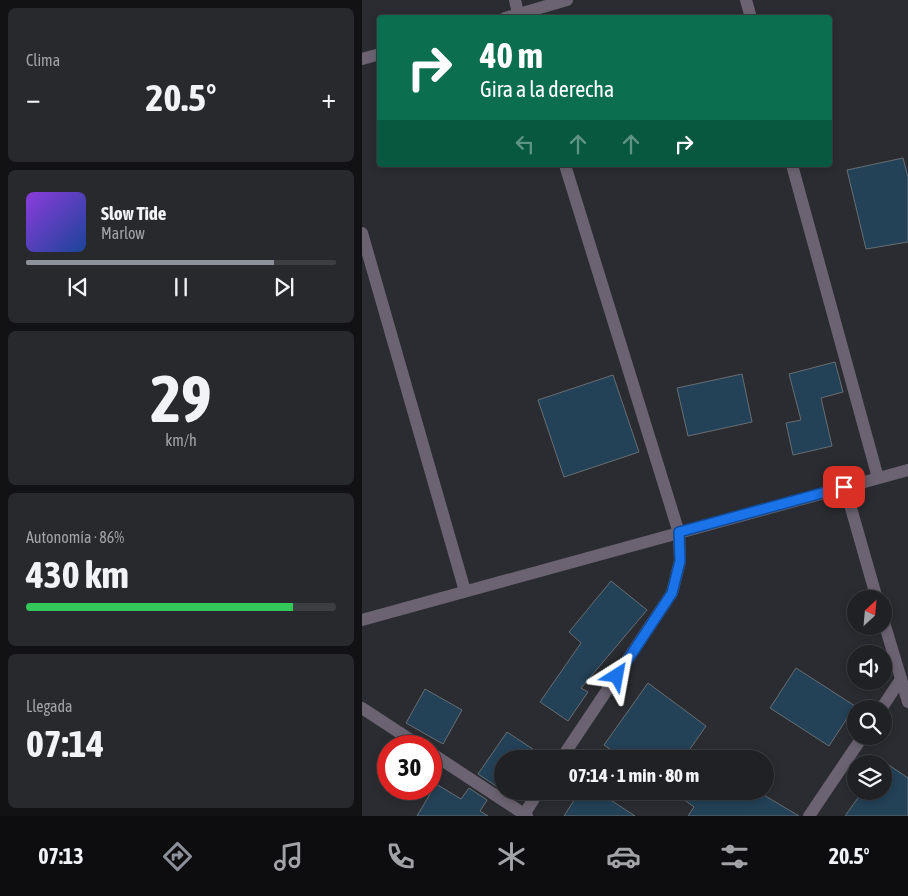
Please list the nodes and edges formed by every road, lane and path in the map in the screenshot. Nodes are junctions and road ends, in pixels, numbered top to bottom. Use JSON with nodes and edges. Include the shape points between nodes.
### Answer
{"nodes":[{"id":1,"x":514,"y":0,"type":"edge"},
{"id":2,"x":567,"y":0,"type":"edge"},
{"id":3,"x":746,"y":0,"type":"edge"},
{"id":4,"x":519,"y":15,"type":"edge"},
{"id":5,"x":522,"y":15,"type":"edge"},
{"id":6,"x":750,"y":15,"type":"edge"},
{"id":7,"x":377,"y":55,"type":"edge"},
{"id":8,"x":362,"y":59,"type":"edge"},
{"id":9,"x":566,"y":167,"type":"edge"},
{"id":10,"x":793,"y":167,"type":"edge"},
{"id":11,"x":362,"y":233,"type":"edge"},
{"id":12,"x":908,"y":470,"type":"edge"},
{"id":13,"x":878,"y":478,"type":"junction"},
{"id":14,"x":844,"y":487,"type":"junction"},
{"id":15,"x":679,"y":532,"type":"junction"},
{"id":16,"x":874,"y":590,"type":"edge"},
{"id":17,"x":465,"y":591,"type":"junction"},
{"id":18,"x":362,"y":620,"type":"edge"},
{"id":19,"x":888,"y":635,"type":"edge"},
{"id":20,"x":901,"y":679,"type":"junction"},
{"id":21,"x":887,"y":700,"type":"edge"},
{"id":22,"x":908,"y":702,"type":"edge"},
{"id":23,"x":362,"y":708,"type":"edge"},
{"id":24,"x":403,"y":735,"type":"edge"},
{"id":25,"x":856,"y":745,"type":"edge"},
{"id":26,"x":567,"y":750,"type":"edge"},
{"id":27,"x":442,"y":760,"type":"edge"},
{"id":28,"x":534,"y":800,"type":"edge"},
{"id":29,"x":525,"y":815,"type":"edge"},
{"id":30,"x":809,"y":816,"type":"edge"}],
"edges":[{"from":1,"to":4,"type":"street"},
{"from":2,"to":5,"type":"street"},
{"from":3,"to":6,"type":"street"},
{"from":7,"to":8,"type":"street"},
{"from":9,"to":15,"type":"street"},
{"from":10,"to":13,"type":"street"},
{"from":11,"to":17,"type":"street"},
{"from":12,"to":13,"type":"street"},
{"from":13,"to":14,"type":"street"},
{"from":14,"to":15,"type":"street"},
{"from":14,"to":16,"type":"street"},
{"from":15,"to":17,"type":"street"},
{"from":15,"to":26,"type":"street","via":[[680,561],[672,593]]},
{"from":17,"to":18,"type":"street"},
{"from":19,"to":20,"type":"street"},
{"from":20,"to":21,"type":"street"},
{"from":20,"to":22,"type":"street"},
{"from":23,"to":24,"type":"street"},
{"from":25,"to":30,"type":"street"},
{"from":27,"to":29,"type":"street"},
{"from":28,"to":29,"type":"street"}]}
